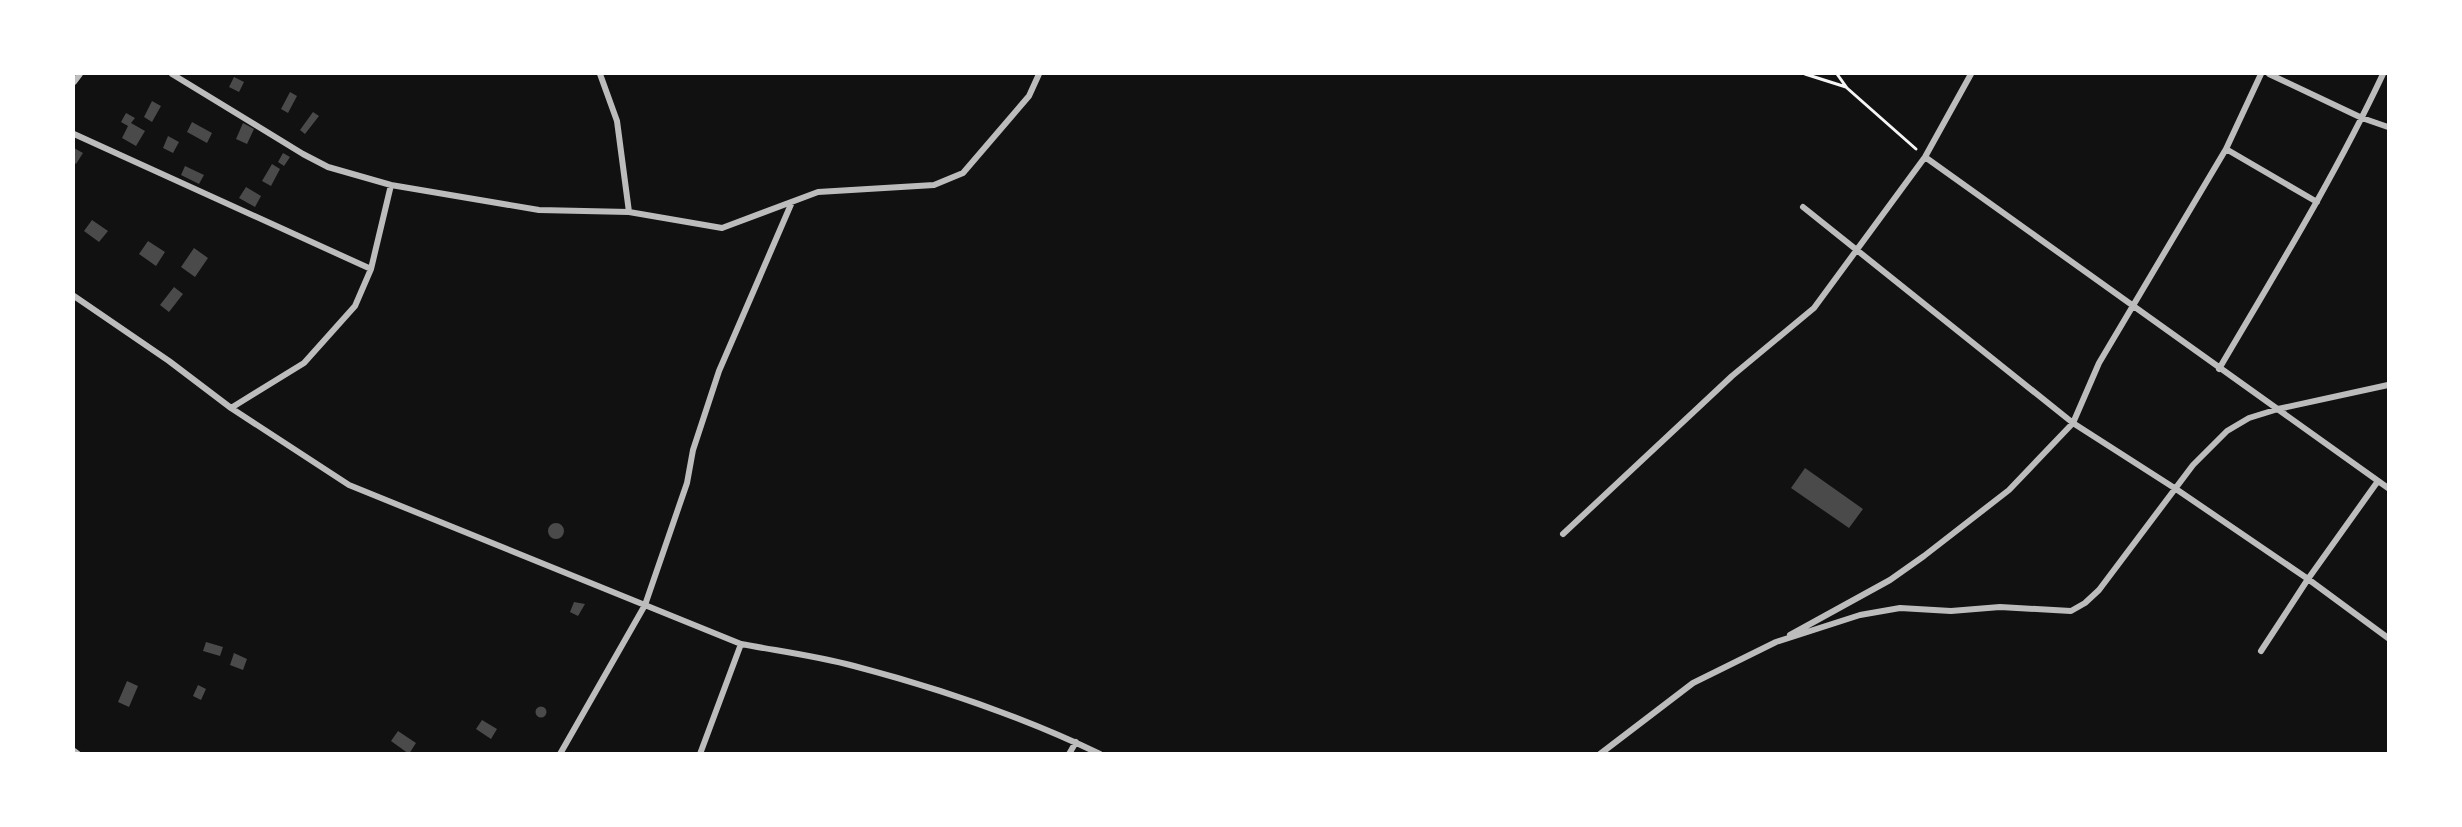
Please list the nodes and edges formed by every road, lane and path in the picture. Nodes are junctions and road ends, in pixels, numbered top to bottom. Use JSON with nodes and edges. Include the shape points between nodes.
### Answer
{"nodes":[{"id":1,"x":80,"y":74,"type":"edge"},
{"id":2,"x":172,"y":74,"type":"edge"},
{"id":3,"x":600,"y":74,"type":"edge"},
{"id":4,"x":1039,"y":74,"type":"edge"},
{"id":5,"x":1805,"y":74,"type":"edge"},
{"id":6,"x":1837,"y":74,"type":"edge"},
{"id":7,"x":1971,"y":74,"type":"edge"},
{"id":8,"x":2261,"y":74,"type":"edge"},
{"id":9,"x":2269,"y":74,"type":"edge"},
{"id":10,"x":2383,"y":74,"type":"edge"},
{"id":11,"x":74,"y":82,"type":"edge"},
{"id":12,"x":1847,"y":88,"type":"junction"},
{"id":13,"x":2362,"y":118,"type":"junction"},
{"id":14,"x":2388,"y":126,"type":"edge"},
{"id":15,"x":74,"y":134,"type":"edge"},
{"id":16,"x":2226,"y":149,"type":"junction"},
{"id":17,"x":1925,"y":158,"type":"junction"},
{"id":18,"x":391,"y":185,"type":"junction"},
{"id":19,"x":792,"y":202,"type":"junction"},
{"id":20,"x":2317,"y":202,"type":"junction"},
{"id":21,"x":1803,"y":207,"type":"dead end"},
{"id":22,"x":629,"y":212,"type":"junction"},
{"id":23,"x":1857,"y":251,"type":"junction"},
{"id":24,"x":371,"y":269,"type":"junction"},
{"id":25,"x":74,"y":296,"type":"edge"},
{"id":26,"x":2132,"y":305,"type":"junction"},
{"id":27,"x":2219,"y":369,"type":"junction"},
{"id":28,"x":2388,"y":385,"type":"edge"},
{"id":29,"x":231,"y":408,"type":"junction"},
{"id":30,"x":2278,"y":409,"type":"junction"},
{"id":31,"x":2073,"y":423,"type":"junction"},
{"id":32,"x":2378,"y":481,"type":"junction"},
{"id":33,"x":2388,"y":488,"type":"edge"},
{"id":34,"x":2176,"y":489,"type":"junction"},
{"id":35,"x":1563,"y":534,"type":"dead end"},
{"id":36,"x":2308,"y":579,"type":"junction"},
{"id":37,"x":645,"y":605,"type":"junction"},
{"id":38,"x":2388,"y":638,"type":"edge"},
{"id":39,"x":1776,"y":642,"type":"junction"},
{"id":40,"x":741,"y":644,"type":"junction"},
{"id":41,"x":2261,"y":651,"type":"dead end"},
{"id":42,"x":1076,"y":742,"type":"junction"},
{"id":43,"x":74,"y":751,"type":"edge"},
{"id":44,"x":78,"y":753,"type":"edge"},
{"id":45,"x":560,"y":753,"type":"edge"},
{"id":46,"x":700,"y":753,"type":"edge"},
{"id":47,"x":1069,"y":753,"type":"edge"},
{"id":48,"x":1100,"y":753,"type":"edge"},
{"id":49,"x":1600,"y":753,"type":"edge"}],
"edges":[{"from":1,"to":11,"type":"street"},
{"from":2,"to":18,"type":"street","via":[[328,167]]},
{"from":3,"to":22,"type":"street","via":[[617,121]]},
{"from":4,"to":19,"type":"street","via":[[1029,96],[963,173],[934,185],[818,192]]},
{"from":5,"to":12,"type":"path"},
{"from":6,"to":12,"type":"path"},
{"from":7,"to":17,"type":"street"},
{"from":8,"to":16,"type":"street"},
{"from":9,"to":13,"type":"street"},
{"from":10,"to":13,"type":"street"},
{"from":12,"to":17,"type":"path"},
{"from":13,"to":14,"type":"street"},
{"from":13,"to":20,"type":"street"},
{"from":15,"to":24,"type":"street"},
{"from":16,"to":20,"type":"street"},
{"from":16,"to":26,"type":"street"},
{"from":17,"to":23,"type":"street"},
{"from":17,"to":26,"type":"street"},
{"from":18,"to":22,"type":"street","via":[[539,210]]},
{"from":18,"to":24,"type":"street"},
{"from":19,"to":22,"type":"street","via":[[722,228]]},
{"from":19,"to":37,"type":"street","via":[[719,371],[693,450],[687,483]]},
{"from":20,"to":27,"type":"street"},
{"from":21,"to":23,"type":"street"},
{"from":23,"to":31,"type":"street"},
{"from":23,"to":35,"type":"street","via":[[1814,309],[1732,376]]},
{"from":24,"to":29,"type":"street","via":[[355,306],[304,363]]},
{"from":25,"to":29,"type":"street"},
{"from":26,"to":27,"type":"street"},
{"from":26,"to":31,"type":"street","via":[[2099,363]]},
{"from":27,"to":30,"type":"street"},
{"from":28,"to":30,"type":"street"},
{"from":29,"to":37,"type":"street","via":[[349,485]]},
{"from":30,"to":32,"type":"street"},
{"from":30,"to":34,"type":"street","via":[[2249,418],[2227,431],[2208,448]]},
{"from":31,"to":34,"type":"street"},
{"from":31,"to":39,"type":"street","via":[[2009,490],[1924,556],[1890,580]]},
{"from":32,"to":33,"type":"street"},
{"from":32,"to":36,"type":"street"},
{"from":34,"to":36,"type":"street"},
{"from":34,"to":39,"type":"street","via":[[2099,590],[2071,611],[1900,608],[1860,615]]},
{"from":36,"to":38,"type":"street"},
{"from":36,"to":41,"type":"street"},
{"from":37,"to":40,"type":"street"},
{"from":37,"to":45,"type":"street"},
{"from":39,"to":49,"type":"street","via":[[1693,683]]},
{"from":40,"to":42,"type":"street","via":[[851,665],[950,693]]},
{"from":40,"to":46,"type":"street"},
{"from":42,"to":47,"type":"street"},
{"from":42,"to":48,"type":"street"},
{"from":43,"to":44,"type":"street"}]}
